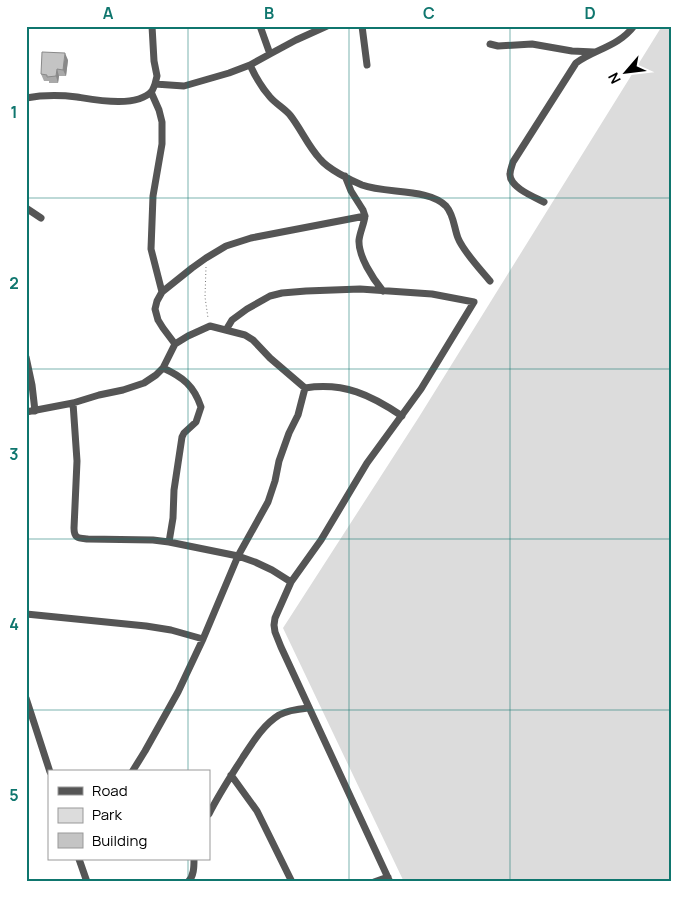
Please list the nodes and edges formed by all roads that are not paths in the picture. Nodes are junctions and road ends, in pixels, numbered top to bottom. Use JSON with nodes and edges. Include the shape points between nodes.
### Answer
{"nodes":[{"id":1,"x":152,"y":26,"type":"edge"},
{"id":2,"x":260,"y":26,"type":"edge"},
{"id":3,"x":327,"y":26,"type":"edge"},
{"id":4,"x":362,"y":26,"type":"edge"},
{"id":5,"x":634,"y":26,"type":"edge"},
{"id":6,"x":490,"y":44,"type":"dead end"},
{"id":7,"x":596,"y":52,"type":"junction"},
{"id":8,"x":270,"y":54,"type":"junction"},
{"id":9,"x":250,"y":65,"type":"junction"},
{"id":10,"x":367,"y":65,"type":"dead end"},
{"id":11,"x":155,"y":84,"type":"junction"},
{"id":12,"x":151,"y":92,"type":"junction"},
{"id":13,"x":26,"y":98,"type":"edge"},
{"id":14,"x":345,"y":176,"type":"junction"},
{"id":15,"x":544,"y":202,"type":"dead end"},
{"id":16,"x":26,"y":208,"type":"edge"},
{"id":17,"x":365,"y":216,"type":"junction"},
{"id":18,"x":41,"y":218,"type":"dead end"},
{"id":19,"x":490,"y":281,"type":"dead end"},
{"id":20,"x":384,"y":291,"type":"junction"},
{"id":21,"x":162,"y":292,"type":"junction"},
{"id":22,"x":226,"y":330,"type":"junction"},
{"id":23,"x":175,"y":344,"type":"junction"},
{"id":24,"x":26,"y":357,"type":"edge"},
{"id":25,"x":163,"y":368,"type":"junction"},
{"id":26,"x":305,"y":388,"type":"junction"},
{"id":27,"x":73,"y":403,"type":"junction"},
{"id":28,"x":35,"y":411,"type":"junction"},
{"id":29,"x":26,"y":412,"type":"edge"},
{"id":30,"x":402,"y":416,"type":"junction"},
{"id":31,"x":169,"y":542,"type":"junction"},
{"id":32,"x":238,"y":556,"type":"junction"},
{"id":33,"x":291,"y":582,"type":"junction"},
{"id":34,"x":26,"y":614,"type":"edge"},
{"id":35,"x":203,"y":639,"type":"junction"},
{"id":36,"x":26,"y":698,"type":"edge"},
{"id":37,"x":309,"y":708,"type":"junction"},
{"id":38,"x":49,"y":770,"type":"edge"},
{"id":39,"x":133,"y":770,"type":"edge"},
{"id":40,"x":231,"y":775,"type":"junction"},
{"id":41,"x":210,"y":812,"type":"edge"},
{"id":42,"x":194,"y":860,"type":"edge"},
{"id":43,"x":81,"y":861,"type":"edge"},
{"id":44,"x":389,"y":880,"type":"edge"},
{"id":45,"x":190,"y":881,"type":"edge"},
{"id":46,"x":87,"y":882,"type":"edge"},
{"id":47,"x":292,"y":882,"type":"edge"},
{"id":48,"x":374,"y":882,"type":"edge"}],
"edges":[{"from":1,"to":11,"type":"street"},
{"from":2,"to":8,"type":"street"},
{"from":3,"to":8,"type":"street"},
{"from":4,"to":10,"type":"street"},
{"from":5,"to":7,"type":"street","via":[[616,43]]},
{"from":6,"to":7,"type":"street","via":[[532,44]]},
{"from":7,"to":15,"type":"street","via":[[576,64],[513,162],[509,175],[512,182]]},
{"from":8,"to":9,"type":"street"},
{"from":9,"to":11,"type":"street","via":[[184,86]]},
{"from":9,"to":14,"type":"street","via":[[261,85],[289,114],[320,160]]},
{"from":11,"to":12,"type":"street"},
{"from":12,"to":13,"type":"street","via":[[130,101],[54,96]]},
{"from":12,"to":21,"type":"street","via":[[162,122],[162,144],[153,196],[151,249]]},
{"from":14,"to":17,"type":"street"},
{"from":14,"to":19,"type":"street","via":[[362,185],[435,199],[446,207],[462,246]]},
{"from":16,"to":18,"type":"street"},
{"from":17,"to":20,"type":"street","via":[[359,241],[361,252],[375,281]]},
{"from":17,"to":21,"type":"street","via":[[251,238],[226,246]]},
{"from":20,"to":22,"type":"street","via":[[360,289],[276,294],[247,309],[232,320]]},
{"from":20,"to":30,"type":"street","via":[[432,294],[474,302]]},
{"from":21,"to":23,"type":"street","via":[[155,309],[158,320]]},
{"from":22,"to":23,"type":"street","via":[[210,326]]},
{"from":22,"to":26,"type":"street","via":[[253,340]]},
{"from":23,"to":25,"type":"street"},
{"from":24,"to":28,"type":"street"},
{"from":25,"to":27,"type":"street","via":[[144,383]]},
{"from":25,"to":31,"type":"street","via":[[186,381],[201,408],[196,422],[182,437]]},
{"from":26,"to":30,"type":"street","via":[[329,386],[365,394]]},
{"from":26,"to":32,"type":"street","via":[[268,502]]},
{"from":27,"to":28,"type":"street"},
{"from":27,"to":31,"type":"street","via":[[77,461],[76,536]]},
{"from":28,"to":29,"type":"street"},
{"from":30,"to":33,"type":"street","via":[[366,463],[321,540]]},
{"from":31,"to":32,"type":"street"},
{"from":32,"to":33,"type":"street"},
{"from":32,"to":35,"type":"street"},
{"from":33,"to":37,"type":"street","via":[[275,618],[274,632]]},
{"from":34,"to":35,"type":"street","via":[[146,626]]},
{"from":35,"to":39,"type":"street","via":[[178,692]]},
{"from":36,"to":38,"type":"street"},
{"from":37,"to":40,"type":"street","via":[[285,712],[266,726]]},
{"from":37,"to":44,"type":"street"},
{"from":40,"to":41,"type":"street"},
{"from":40,"to":47,"type":"street","via":[[257,811]]},
{"from":42,"to":45,"type":"street"},
{"from":43,"to":46,"type":"street"},
{"from":44,"to":48,"type":"street"}]}
